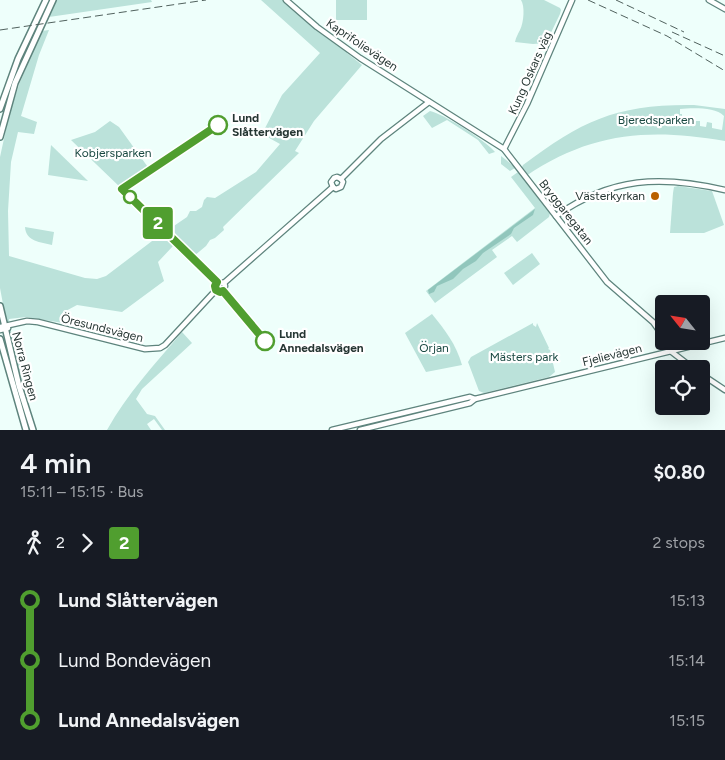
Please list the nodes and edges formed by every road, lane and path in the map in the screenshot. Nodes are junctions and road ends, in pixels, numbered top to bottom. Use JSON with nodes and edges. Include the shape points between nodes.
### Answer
{"nodes":[{"id":1,"x":46,"y":0,"type":"edge"},
{"id":2,"x":53,"y":0,"type":"edge"},
{"id":3,"x":286,"y":0,"type":"edge"},
{"id":4,"x":709,"y":0,"type":"edge"},
{"id":5,"x":571,"y":2,"type":"edge"},
{"id":6,"x":725,"y":9,"type":"edge"},
{"id":7,"x":429,"y":102,"type":"junction"},
{"id":8,"x":0,"y":109,"type":"edge"},
{"id":9,"x":0,"y":137,"type":"edge"},
{"id":10,"x":504,"y":148,"type":"junction"},
{"id":11,"x":341,"y":179,"type":"junction"},
{"id":12,"x":333,"y":187,"type":"junction"},
{"id":13,"x":725,"y":190,"type":"edge"},
{"id":14,"x":556,"y":216,"type":"junction"},
{"id":15,"x":0,"y":306,"type":"edge"},
{"id":16,"x":2,"y":328,"type":"edge"},
{"id":17,"x":725,"y":338,"type":"edge"},
{"id":18,"x":0,"y":339,"type":"edge"},
{"id":19,"x":710,"y":341,"type":"edge"},
{"id":20,"x":673,"y":350,"type":"edge"},
{"id":21,"x":669,"y":351,"type":"junction"},
{"id":22,"x":681,"y":360,"type":"edge"},
{"id":23,"x":710,"y":380,"type":"edge"},
{"id":24,"x":725,"y":390,"type":"edge"},
{"id":25,"x":474,"y":399,"type":"junction"},
{"id":26,"x":26,"y":430,"type":"edge"},
{"id":27,"x":33,"y":430,"type":"edge"},
{"id":28,"x":332,"y":430,"type":"edge"},
{"id":29,"x":360,"y":430,"type":"edge"}],
"edges":[{"from":1,"to":8,"type":"main road","via":[[18,59]]},
{"from":2,"to":9,"type":"main road","via":[[15,83]]},
{"from":3,"to":7,"type":"main road","name":"Kaprifolievägen","via":[[341,45]]},
{"from":4,"to":6,"type":"main road"},
{"from":5,"to":10,"type":"main road","name":"Kung Oskars väg","via":[[527,104]]},
{"from":7,"to":10,"type":"main road","name":"Bryggaregatan"},
{"from":7,"to":11,"type":"main road","name":"Öresundsvägen","via":[[381,139]]},
{"from":10,"to":14,"type":"main road","name":"Bryggaregatan"},
{"from":11,"to":12,"type":"main road","name":"Öresundsvägen","via":[[341,187]]},
{"from":11,"to":12,"type":"main road","name":"Öresundsvägen","via":[[334,178],[331,182]]},
{"from":12,"to":16,"type":"main road","name":"Öresundsvägen","via":[[224,283],[217,282],[216,290],[165,345],[154,349],[137,347],[38,322],[18,322]]},
{"from":13,"to":14,"type":"main road","via":[[676,182],[632,183],[595,193]]},
{"from":14,"to":21,"type":"main road","name":"Bryggaregatan","via":[[607,282],[654,322]]},
{"from":15,"to":16,"type":"main road","name":"Norra Ringen"},
{"from":16,"to":27,"type":"main road","name":"Norra Ringen"},
{"from":17,"to":19,"type":"main road","name":"Fjelievägen"},
{"from":18,"to":26,"type":"main road","name":"Norra Ringen"},
{"from":20,"to":21,"type":"main road","name":"Fjelievägen"},
{"from":21,"to":22,"type":"main road"},
{"from":21,"to":25,"type":"main road","name":"Fjelievägen"},
{"from":23,"to":24,"type":"main road"},
{"from":25,"to":28,"type":"main road","name":"Fjelievägen","via":[[470,397]]},
{"from":25,"to":29,"type":"main road","name":"Fjelievägen","via":[[468,404]]}]}
